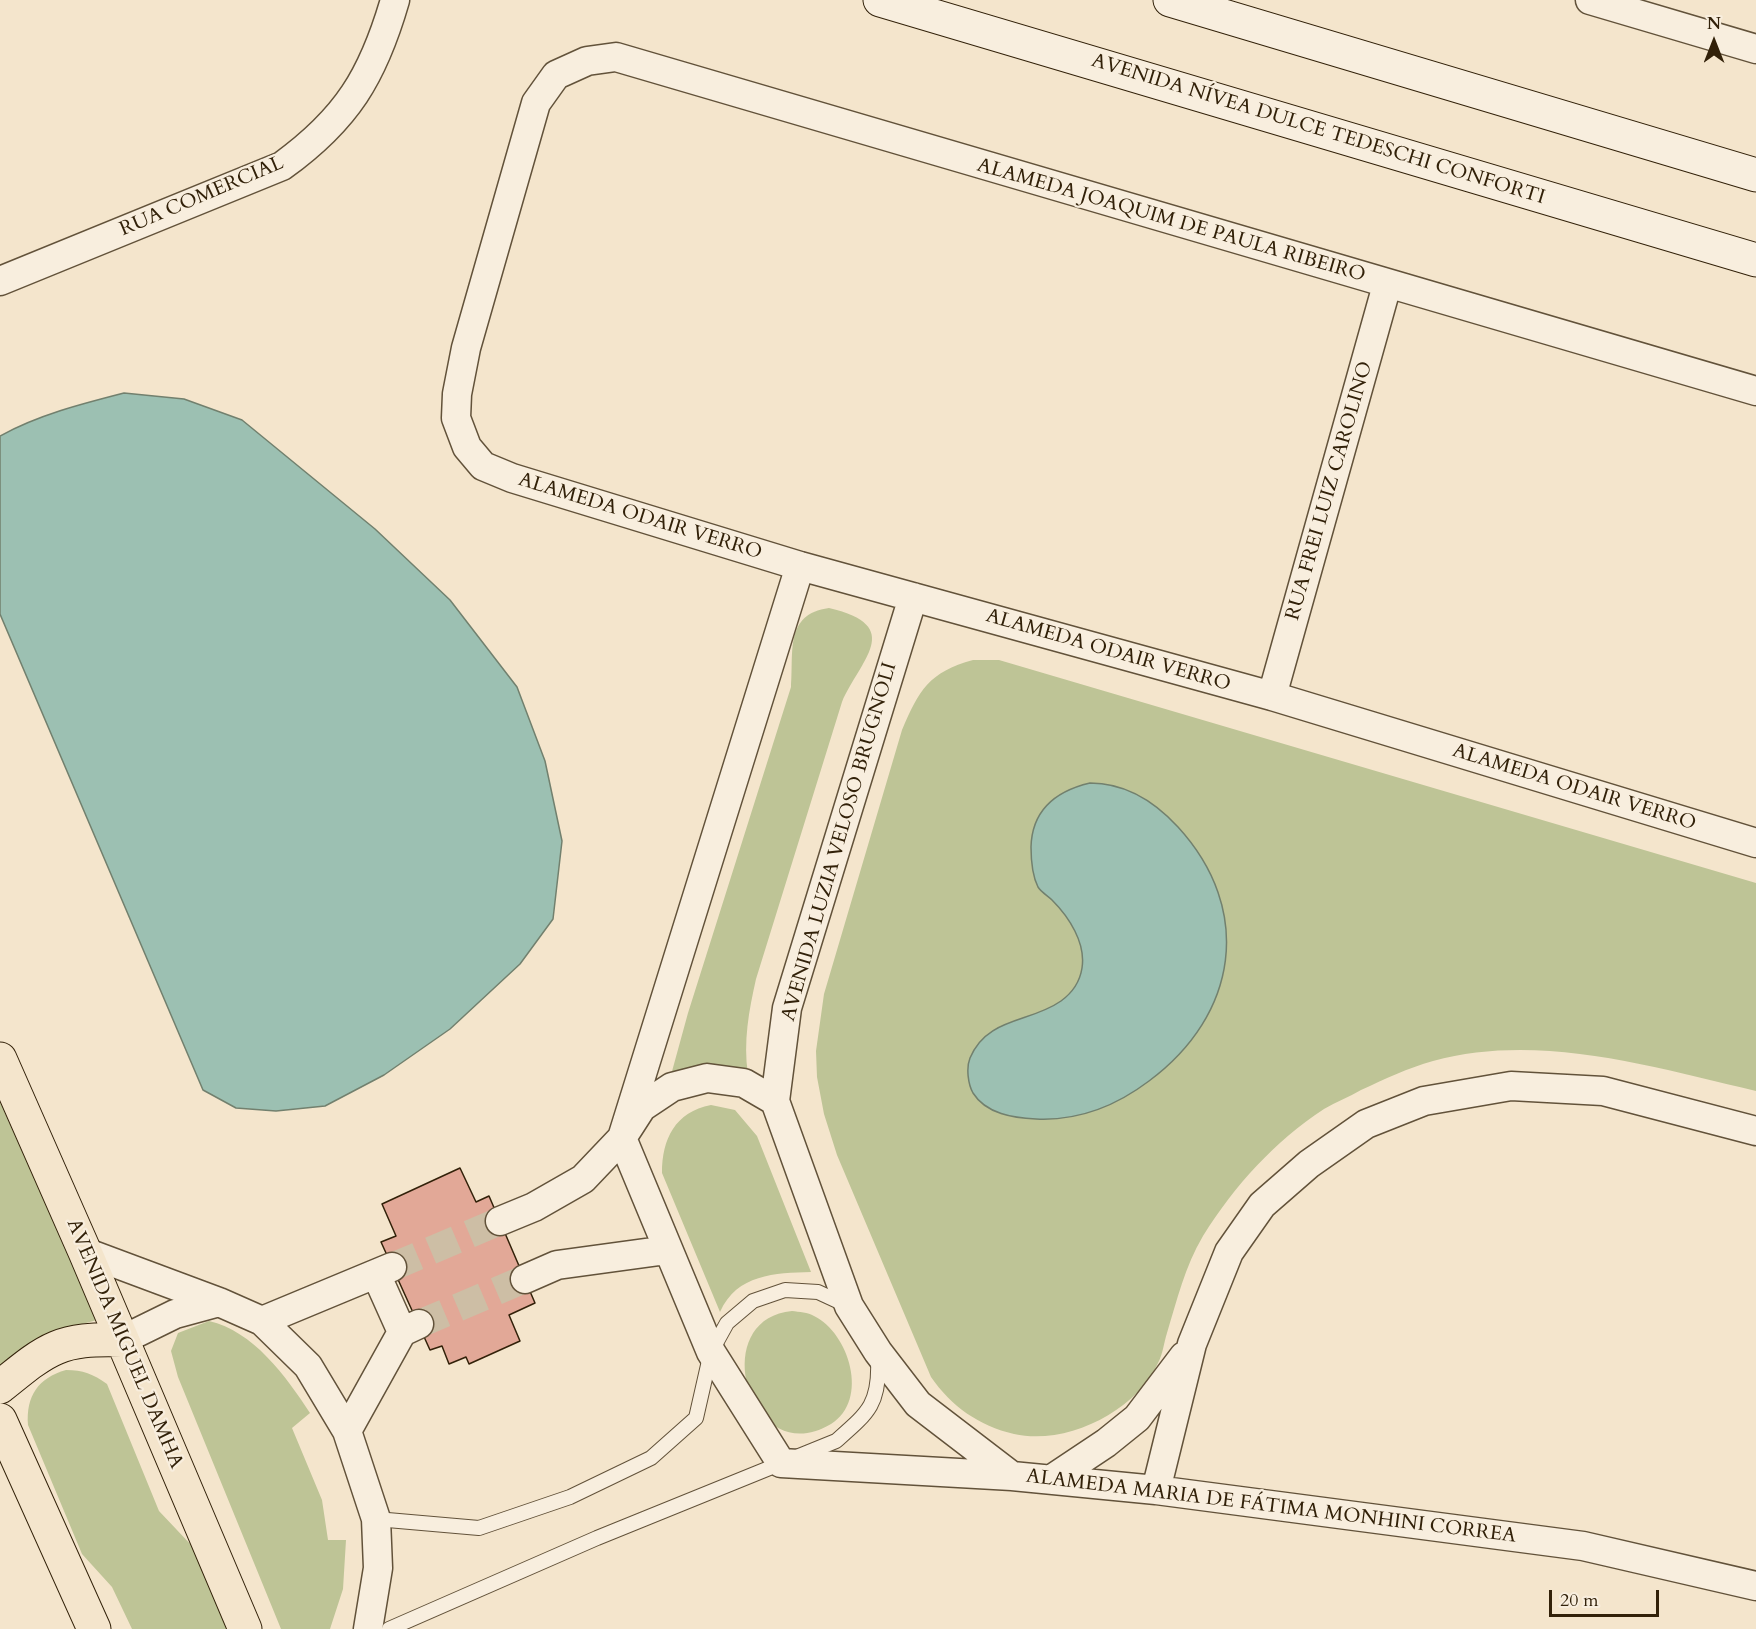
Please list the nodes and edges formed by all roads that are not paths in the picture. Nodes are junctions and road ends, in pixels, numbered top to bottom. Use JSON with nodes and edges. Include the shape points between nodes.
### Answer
{"nodes":[{"id":1,"x":395,"y":0,"type":"edge"},
{"id":2,"x":880,"y":0,"type":"edge"},
{"id":3,"x":1170,"y":0,"type":"edge"},
{"id":4,"x":1590,"y":0,"type":"edge"},
{"id":5,"x":1756,"y":49,"type":"edge"},
{"id":6,"x":1756,"y":175,"type":"edge"},
{"id":7,"x":1756,"y":260,"type":"edge"},
{"id":8,"x":0,"y":281,"type":"edge"},
{"id":9,"x":1387,"y":285,"type":"junction"},
{"id":10,"x":1756,"y":391,"type":"edge"},
{"id":11,"x":467,"y":447,"type":"joint"},
{"id":12,"x":800,"y":566,"type":"junction"},
{"id":13,"x":913,"y":597,"type":"junction"},
{"id":14,"x":1272,"y":696,"type":"junction"},
{"id":15,"x":1756,"y":843,"type":"edge"},
{"id":16,"x":0,"y":1059,"type":"edge"},
{"id":17,"x":775,"y":1101,"type":"junction"},
{"id":18,"x":1756,"y":1131,"type":"edge"},
{"id":19,"x":622,"y":1138,"type":"junction"},
{"id":20,"x":500,"y":1221,"type":"tunnel mouth"},
{"id":21,"x":668,"y":1250,"type":"junction"},
{"id":22,"x":86,"y":1252,"type":"junction"},
{"id":23,"x":525,"y":1279,"type":"tunnel mouth"},
{"id":24,"x":219,"y":1302,"type":"junction"},
{"id":25,"x":849,"y":1306,"type":"junction"},
{"id":26,"x":262,"y":1321,"type":"junction"},
{"id":27,"x":122,"y":1340,"type":"junction"},
{"id":28,"x":1192,"y":1344,"type":"junction"},
{"id":29,"x":711,"y":1352,"type":"junction"},
{"id":30,"x":878,"y":1352,"type":"junction"},
{"id":31,"x":0,"y":1387,"type":"edge"},
{"id":32,"x":0,"y":1420,"type":"edge"},
{"id":33,"x":347,"y":1431,"type":"junction"},
{"id":34,"x":781,"y":1463,"type":"junction"},
{"id":35,"x":1012,"y":1476,"type":"junction"},
{"id":36,"x":1052,"y":1479,"type":"junction"},
{"id":37,"x":1156,"y":1490,"type":"junction"},
{"id":38,"x":376,"y":1519,"type":"junction"},
{"id":39,"x":1756,"y":1586,"type":"edge"},
{"id":40,"x":94,"y":1629,"type":"edge"},
{"id":41,"x":245,"y":1629,"type":"edge"},
{"id":42,"x":368,"y":1629,"type":"edge"},
{"id":43,"x":389,"y":1629,"type":"edge"}],
"edges":[{"from":1,"to":8,"type":"street","name":"RUA COMERCIAL","via":[[374,59],[351,101],[315,142],[290,160],[226,190]]},
{"from":2,"to":7,"type":"main road","name":"AVENIDA NÍVEA DULCE TEDESCHI CONFORTI"},
{"from":3,"to":6,"type":"main road"},
{"from":4,"to":5,"type":"street"},
{"from":9,"to":10,"type":"street","name":"ALAMEDA JOAQUIM DE PAULA RIBEIRO"},
{"from":9,"to":11,"type":"street","name":"ALAMEDA JOAQUIM DE PAULA RIBEIRO","via":[[616,57],[587,61],[556,75],[536,104],[466,348],[456,418]]},
{"from":9,"to":14,"type":"street","name":"RUA FREI LUIZ CAROLINO"},
{"from":11,"to":12,"type":"street","name":"ALAMEDA ODAIR VERRO","via":[[483,466],[512,478]]},
{"from":12,"to":13,"type":"street","name":"ALAMEDA ODAIR VERRO"},
{"from":12,"to":19,"type":"street"},
{"from":13,"to":14,"type":"street","name":"ALAMEDA ODAIR VERRO"},
{"from":13,"to":17,"type":"street","name":"AVENIDA LUZIA VELOSO BRUGNOLI","via":[[787,1008]]},
{"from":14,"to":15,"type":"street","name":"ALAMEDA ODAIR VERRO"},
{"from":16,"to":22,"type":"main road","name":"AVENIDA MIGUEL DAMHA"},
{"from":17,"to":19,"type":"street","via":[[744,1083],[707,1078],[672,1087],[642,1107]]},
{"from":17,"to":25,"type":"street","name":"AVENIDA LUZIA VELOSO BRUGNOLI"},
{"from":18,"to":28,"type":"street","via":[[1604,1091],[1511,1086],[1414,1105],[1366,1124],[1308,1164],[1262,1205],[1229,1252]]},
{"from":19,"to":20,"type":"street","via":[[583,1179]]},
{"from":19,"to":21,"type":"street"},
{"from":21,"to":23,"type":"street","via":[[557,1265]]},
{"from":21,"to":29,"type":"street"},
{"from":22,"to":24,"type":"street"},
{"from":22,"to":27,"type":"main road","name":"AVENIDA MIGUEL DAMHA"},
{"from":24,"to":26,"type":"street"},
{"from":24,"to":27,"type":"street","via":[[175,1314]]},
{"from":25,"to":29,"type":"lane","via":[[818,1292],[784,1290],[753,1301],[727,1323]]},
{"from":25,"to":30,"type":"street","name":"AVENIDA LUZIA VELOSO BRUGNOLI"},
{"from":26,"to":33,"type":"street","via":[[308,1366]]},
{"from":26,"to":33,"type":"street","via":[[384,1271],[410,1328]]},
{"from":27,"to":31,"type":"main road","via":[[59,1344]]},
{"from":27,"to":41,"type":"main road","name":"AVENIDA MIGUEL DAMHA"},
{"from":28,"to":36,"type":"street","via":[[1137,1418]]},
{"from":28,"to":37,"type":"street"},
{"from":29,"to":34,"type":"street"},
{"from":29,"to":38,"type":"lane","via":[[696,1418],[651,1458],[570,1497],[479,1528]]},
{"from":30,"to":34,"type":"lane","via":[[875,1399],[859,1420],[836,1441]]},
{"from":30,"to":35,"type":"street","name":"AVENIDA LUZIA VELOSO BRUGNOLI","via":[[918,1404]]},
{"from":32,"to":40,"type":"main road"},
{"from":33,"to":38,"type":"street"},
{"from":34,"to":35,"type":"street","name":"ALAMEDA MARIA DE FÁTIMA MONHINI CORREA"},
{"from":34,"to":43,"type":"lane"},
{"from":35,"to":36,"type":"street","name":"ALAMEDA MARIA DE FÁTIMA MONHINI CORREA"},
{"from":36,"to":37,"type":"street","name":"ALAMEDA MARIA DE FÁTIMA MONHINI CORREA"},
{"from":37,"to":39,"type":"street","name":"ALAMEDA MARIA DE FÁTIMA MONHINI CORREA","via":[[1583,1546]]},
{"from":38,"to":42,"type":"street","via":[[378,1568]]}]}
